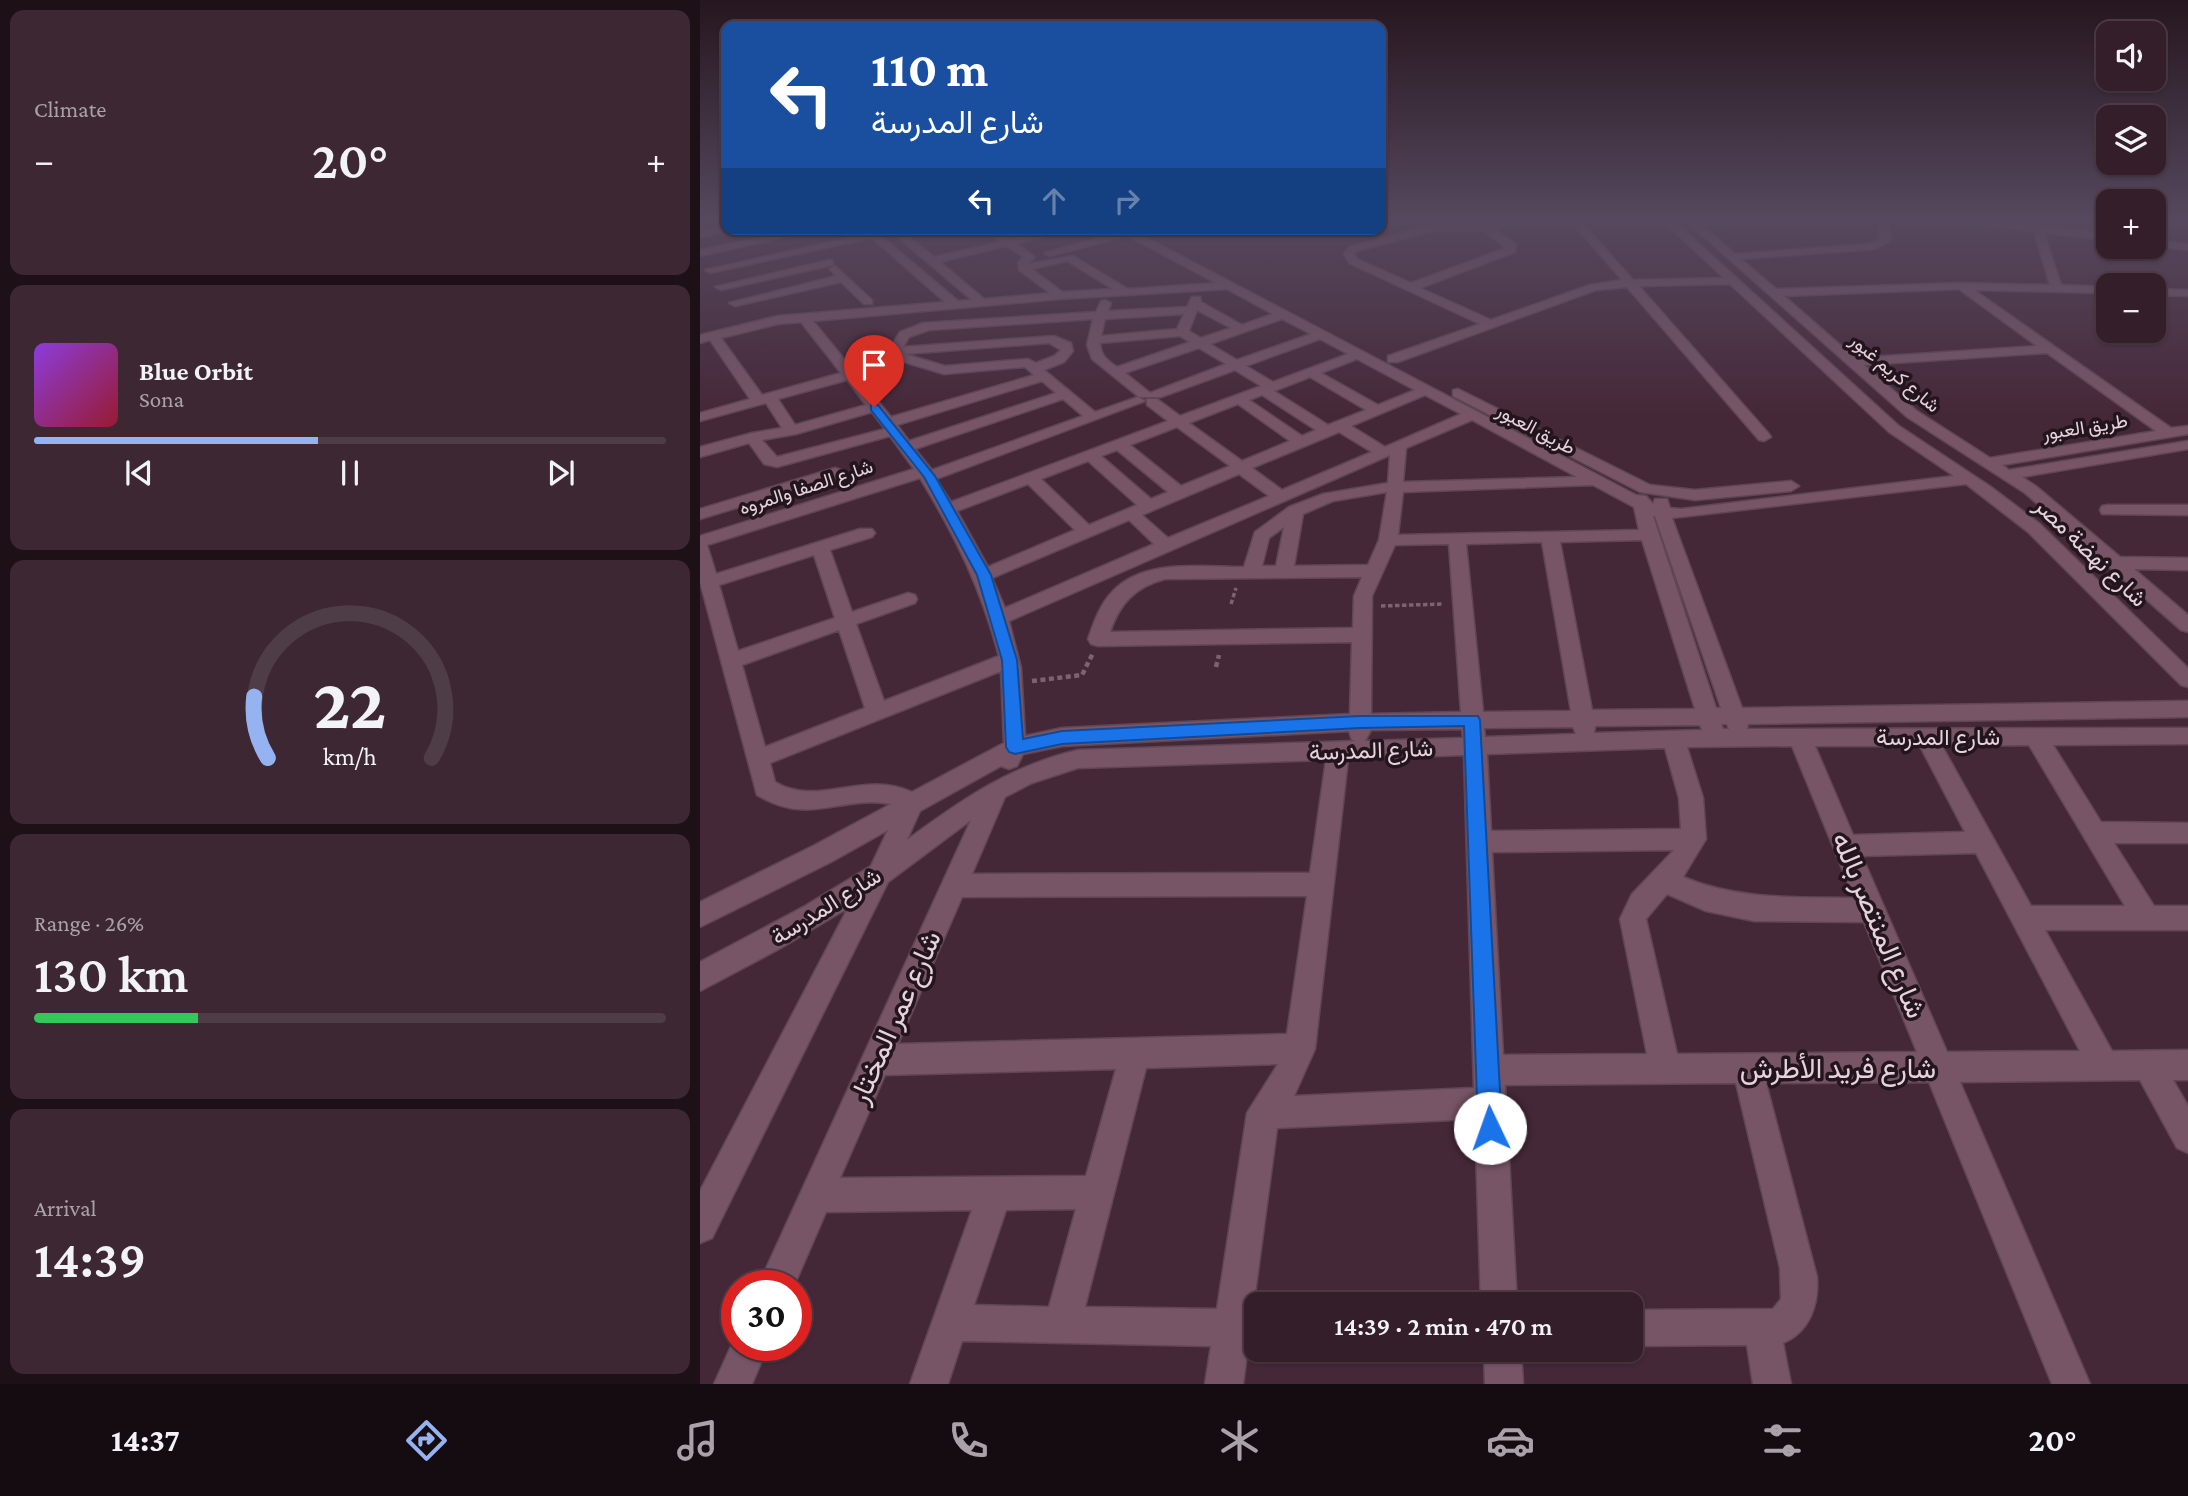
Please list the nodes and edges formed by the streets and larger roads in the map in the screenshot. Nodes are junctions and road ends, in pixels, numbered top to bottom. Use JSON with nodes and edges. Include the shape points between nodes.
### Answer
{"nodes":[{"id":1,"x":720,"y":285,"type":"edge"},
{"id":2,"x":737,"y":285,"type":"edge"},
{"id":3,"x":815,"y":285,"type":"edge"},
{"id":4,"x":850,"y":285,"type":"edge"},
{"id":5,"x":931,"y":285,"type":"edge"},
{"id":6,"x":960,"y":285,"type":"edge"},
{"id":7,"x":1045,"y":285,"type":"edge"},
{"id":8,"x":1116,"y":285,"type":"edge"},
{"id":9,"x":1147,"y":285,"type":"edge"},
{"id":10,"x":1223,"y":285,"type":"edge"},
{"id":11,"x":1233,"y":285,"type":"edge"},
{"id":12,"x":1248,"y":285,"type":"edge"},
{"id":13,"x":1404,"y":285,"type":"edge"},
{"id":14,"x":1420,"y":285,"type":"edge"},
{"id":15,"x":1618,"y":285,"type":"edge"},
{"id":16,"x":1630,"y":285,"type":"edge"},
{"id":17,"x":1737,"y":285,"type":"edge"},
{"id":18,"x":1763,"y":285,"type":"edge"},
{"id":19,"x":2055,"y":285,"type":"edge"},
{"id":20,"x":1227,"y":286,"type":"junction"},
{"id":21,"x":1961,"y":286,"type":"junction"},
{"id":22,"x":722,"y":288,"type":"junction"},
{"id":23,"x":1201,"y":288,"type":"junction"},
{"id":24,"x":1411,"y":288,"type":"junction"},
{"id":25,"x":2056,"y":288,"type":"junction"},
{"id":26,"x":2096,"y":290,"type":"edge"},
{"id":27,"x":1127,"y":291,"type":"junction"},
{"id":28,"x":1109,"y":292,"type":"junction"},
{"id":29,"x":2166,"y":292,"type":"edge"},
{"id":30,"x":1773,"y":293,"type":"junction"},
{"id":31,"x":2188,"y":293,"type":"edge"},
{"id":32,"x":943,"y":295,"type":"junction"},
{"id":33,"x":1060,"y":296,"type":"junction"},
{"id":34,"x":1016,"y":300,"type":"junction"},
{"id":35,"x":868,"y":302,"type":"junction"},
{"id":36,"x":735,"y":303,"type":"junction"},
{"id":37,"x":982,"y":303,"type":"junction"},
{"id":38,"x":955,"y":305,"type":"junction"},
{"id":39,"x":1193,"y":306,"type":"junction"},
{"id":40,"x":928,"y":308,"type":"junction"},
{"id":41,"x":1282,"y":315,"type":"junction"},
{"id":42,"x":778,"y":316,"type":"junction"},
{"id":43,"x":1101,"y":316,"type":"junction"},
{"id":44,"x":749,"y":317,"type":"junction"},
{"id":45,"x":804,"y":318,"type":"junction"},
{"id":46,"x":1003,"y":322,"type":"junction"},
{"id":47,"x":1490,"y":324,"type":"junction"},
{"id":48,"x":920,"y":328,"type":"junction"},
{"id":49,"x":1241,"y":329,"type":"junction"},
{"id":50,"x":707,"y":332,"type":"edge"},
{"id":51,"x":1182,"y":332,"type":"junction"},
{"id":52,"x":1319,"y":335,"type":"junction"},
{"id":53,"x":1094,"y":340,"type":"junction"},
{"id":54,"x":993,"y":343,"type":"junction"},
{"id":55,"x":1198,"y":343,"type":"junction"},
{"id":56,"x":2050,"y":349,"type":"junction"},
{"id":57,"x":1356,"y":355,"type":"junction"},
{"id":58,"x":891,"y":356,"type":"junction"},
{"id":59,"x":1393,"y":359,"type":"junction"},
{"id":60,"x":1852,"y":362,"type":"junction"},
{"id":61,"x":1236,"y":365,"type":"junction"},
{"id":62,"x":930,"y":368,"type":"junction"},
{"id":63,"x":847,"y":372,"type":"junction"},
{"id":64,"x":1040,"y":372,"type":"junction"},
{"id":65,"x":1115,"y":372,"type":"junction"},
{"id":66,"x":1311,"y":372,"type":"junction"},
{"id":67,"x":1268,"y":388,"type":"junction"},
{"id":68,"x":1423,"y":390,"type":"junction"},
{"id":69,"x":953,"y":393,"type":"junction"},
{"id":70,"x":1066,"y":394,"type":"junction"},
{"id":71,"x":1147,"y":398,"type":"junction"},
{"id":72,"x":763,"y":399,"type":"junction"},
{"id":73,"x":1239,"y":399,"type":"junction"},
{"id":74,"x":874,"y":407,"type":"junction"},
{"id":75,"x":1377,"y":410,"type":"junction"},
{"id":76,"x":1469,"y":416,"type":"junction"},
{"id":77,"x":700,"y":417,"type":"edge"},
{"id":78,"x":1093,"y":417,"type":"junction"},
{"id":79,"x":1179,"y":422,"type":"junction"},
{"id":80,"x":890,"y":427,"type":"junction"},
{"id":81,"x":1333,"y":428,"type":"junction"},
{"id":82,"x":791,"y":432,"type":"junction"},
{"id":83,"x":2168,"y":433,"type":"junction"},
{"id":84,"x":752,"y":437,"type":"junction"},
{"id":85,"x":1764,"y":437,"type":"dead end"},
{"id":86,"x":1301,"y":442,"type":"junction"},
{"id":87,"x":2187,"y":442,"type":"edge"},
{"id":88,"x":1120,"y":444,"type":"junction"},
{"id":89,"x":906,"y":447,"type":"junction"},
{"id":90,"x":1066,"y":449,"type":"junction"},
{"id":91,"x":1391,"y":449,"type":"junction"},
{"id":92,"x":700,"y":452,"type":"edge"},
{"id":93,"x":822,"y":452,"type":"junction"},
{"id":94,"x":1988,"y":463,"type":"junction"},
{"id":95,"x":1241,"y":468,"type":"junction"},
{"id":96,"x":835,"y":473,"type":"junction"},
{"id":97,"x":927,"y":473,"type":"junction"},
{"id":98,"x":1961,"y":474,"type":"junction"},
{"id":99,"x":2008,"y":475,"type":"junction"},
{"id":100,"x":1031,"y":478,"type":"junction"},
{"id":101,"x":1593,"y":481,"type":"junction"},
{"id":102,"x":1638,"y":486,"type":"junction"},
{"id":103,"x":1394,"y":488,"type":"junction"},
{"id":104,"x":1660,"y":493,"type":"junction"},
{"id":105,"x":1181,"y":494,"type":"junction"},
{"id":106,"x":849,"y":495,"type":"junction"},
{"id":107,"x":1281,"y":497,"type":"junction"},
{"id":108,"x":1150,"y":507,"type":"junction"},
{"id":109,"x":1642,"y":507,"type":"junction"},
{"id":110,"x":949,"y":508,"type":"junction"},
{"id":111,"x":2108,"y":510,"type":"dead end"},
{"id":112,"x":2188,"y":510,"type":"edge"},
{"id":113,"x":1296,"y":511,"type":"junction"},
{"id":114,"x":1662,"y":513,"type":"junction"},
{"id":115,"x":700,"y":514,"type":"edge"},
{"id":116,"x":1132,"y":514,"type":"junction"},
{"id":117,"x":866,"y":533,"type":"dead end"},
{"id":118,"x":1088,"y":533,"type":"junction"},
{"id":119,"x":1649,"y":535,"type":"junction"},
{"id":120,"x":1550,"y":537,"type":"junction"},
{"id":121,"x":1457,"y":539,"type":"junction"},
{"id":122,"x":1388,"y":540,"type":"junction"},
{"id":123,"x":700,"y":542,"type":"edge"},
{"id":124,"x":1166,"y":546,"type":"junction"},
{"id":125,"x":700,"y":548,"type":"edge"},
{"id":126,"x":820,"y":548,"type":"junction"},
{"id":127,"x":2119,"y":563,"type":"junction"},
{"id":128,"x":2188,"y":564,"type":"edge"},
{"id":129,"x":1374,"y":571,"type":"junction"},
{"id":130,"x":1251,"y":572,"type":"junction"},
{"id":131,"x":1284,"y":572,"type":"junction"},
{"id":132,"x":984,"y":575,"type":"junction"},
{"id":133,"x":709,"y":582,"type":"junction"},
{"id":134,"x":908,"y":599,"type":"dead end"},
{"id":135,"x":998,"y":618,"type":"junction"},
{"id":136,"x":846,"y":621,"type":"junction"},
{"id":137,"x":2188,"y":625,"type":"edge"},
{"id":138,"x":1362,"y":635,"type":"junction"},
{"id":139,"x":1009,"y":660,"type":"junction"},
{"id":140,"x":731,"y":661,"type":"junction"},
{"id":141,"x":2188,"y":680,"type":"edge"},
{"id":142,"x":2188,"y":709,"type":"edge"},
{"id":143,"x":877,"y":712,"type":"junction"},
{"id":144,"x":1734,"y":716,"type":"junction"},
{"id":145,"x":1583,"y":718,"type":"junction"},
{"id":146,"x":1472,"y":720,"type":"junction"},
{"id":147,"x":1360,"y":722,"type":"junction"},
{"id":148,"x":1711,"y":727,"type":"junction"},
{"id":149,"x":2188,"y":736,"type":"edge"},
{"id":150,"x":2036,"y":737,"type":"junction"},
{"id":151,"x":1744,"y":738,"type":"junction"},
{"id":152,"x":1800,"y":738,"type":"junction"},
{"id":153,"x":1927,"y":738,"type":"junction"},
{"id":154,"x":1674,"y":741,"type":"junction"},
{"id":155,"x":1587,"y":743,"type":"junction"},
{"id":156,"x":1015,"y":747,"type":"junction"},
{"id":157,"x":1475,"y":747,"type":"junction"},
{"id":158,"x":1349,"y":751,"type":"junction"},
{"id":159,"x":757,"y":759,"type":"junction"},
{"id":160,"x":996,"y":792,"type":"junction"},
{"id":161,"x":912,"y":803,"type":"junction"},
{"id":162,"x":2094,"y":832,"type":"junction"},
{"id":163,"x":2184,"y":838,"type":"edge"},
{"id":164,"x":1694,"y":839,"type":"junction"},
{"id":165,"x":1478,"y":842,"type":"junction"},
{"id":166,"x":1984,"y":842,"type":"junction"},
{"id":167,"x":1846,"y":846,"type":"junction"},
{"id":168,"x":880,"y":873,"type":"junction"},
{"id":169,"x":1664,"y":881,"type":"junction"},
{"id":170,"x":1322,"y":884,"type":"junction"},
{"id":171,"x":953,"y":886,"type":"junction"},
{"id":172,"x":1874,"y":910,"type":"junction"},
{"id":173,"x":700,"y":915,"type":"edge"},
{"id":174,"x":2027,"y":918,"type":"junction"},
{"id":175,"x":2147,"y":918,"type":"junction"},
{"id":176,"x":2188,"y":918,"type":"edge"},
{"id":177,"x":700,"y":977,"type":"edge"},
{"id":178,"x":1300,"y":1049,"type":"junction"},
{"id":179,"x":1135,"y":1053,"type":"junction"},
{"id":180,"x":876,"y":1060,"type":"junction"},
{"id":181,"x":2148,"y":1065,"type":"junction"},
{"id":182,"x":2188,"y":1065,"type":"edge"},
{"id":183,"x":2104,"y":1066,"type":"junction"},
{"id":184,"x":1938,"y":1067,"type":"junction"},
{"id":185,"x":1747,"y":1068,"type":"junction"},
{"id":186,"x":1665,"y":1069,"type":"junction"},
{"id":187,"x":1488,"y":1070,"type":"junction"},
{"id":188,"x":1489,"y":1103,"type":"junction"},
{"id":189,"x":1263,"y":1113,"type":"junction"},
{"id":190,"x":2188,"y":1137,"type":"edge"},
{"id":191,"x":1097,"y":1192,"type":"junction"},
{"id":192,"x":995,"y":1193,"type":"junction"},
{"id":193,"x":817,"y":1195,"type":"junction"},
{"id":194,"x":700,"y":1226,"type":"edge"},
{"id":195,"x":783,"y":1270,"type":"edge"},
{"id":196,"x":1498,"y":1292,"type":"edge"},
{"id":197,"x":951,"y":1323,"type":"junction"},
{"id":198,"x":1062,"y":1325,"type":"junction"},
{"id":199,"x":1232,"y":1328,"type":"junction"},
{"id":200,"x":1643,"y":1328,"type":"edge"},
{"id":201,"x":1762,"y":1328,"type":"junction"},
{"id":202,"x":743,"y":1361,"type":"edge"},
{"id":203,"x":1503,"y":1362,"type":"edge"},
{"id":204,"x":733,"y":1384,"type":"edge"},
{"id":205,"x":929,"y":1384,"type":"edge"},
{"id":206,"x":1224,"y":1384,"type":"edge"},
{"id":207,"x":1504,"y":1384,"type":"edge"},
{"id":208,"x":1772,"y":1384,"type":"edge"},
{"id":209,"x":2071,"y":1384,"type":"edge"}],
"edges":[{"from":1,"to":22,"type":"street"},
{"from":2,"to":22,"type":"street"},
{"from":3,"to":36,"type":"street"},
{"from":4,"to":35,"type":"street"},
{"from":5,"to":32,"type":"street"},
{"from":6,"to":37,"type":"street"},
{"from":7,"to":33,"type":"street"},
{"from":8,"to":27,"type":"street"},
{"from":9,"to":27,"type":"street"},
{"from":10,"to":20,"type":"street","name":"طريق العبور"},
{"from":11,"to":20,"type":"street"},
{"from":12,"to":59,"type":"street","name":"طريق العبور"},
{"from":13,"to":24,"type":"street"},
{"from":14,"to":24,"type":"street"},
{"from":15,"to":47,"type":"street","via":[[1586,289]]},
{"from":16,"to":85,"type":"street"},
{"from":17,"to":98,"type":"street","name":"شارع كريم غبور","via":[[1889,424]]},
{"from":18,"to":30,"type":"street","name":"شارع كريم غبور"},
{"from":19,"to":25,"type":"street"},
{"from":20,"to":23,"type":"street"},
{"from":20,"to":41,"type":"street","name":"طريق العبور"},
{"from":21,"to":25,"type":"street"},
{"from":21,"to":30,"type":"street"},
{"from":21,"to":56,"type":"street"},
{"from":22,"to":36,"type":"street"},
{"from":23,"to":27,"type":"street"},
{"from":23,"to":39,"type":"street"},
{"from":24,"to":47,"type":"street"},
{"from":25,"to":26,"type":"street"},
{"from":27,"to":28,"type":"street"},
{"from":28,"to":33,"type":"street"},
{"from":28,"to":43,"type":"street"},
{"from":29,"to":31,"type":"street"},
{"from":30,"to":60,"type":"street","name":"شارع كريم غبور"},
{"from":32,"to":35,"type":"street"},
{"from":32,"to":38,"type":"street"},
{"from":33,"to":34,"type":"street"},
{"from":34,"to":37,"type":"street"},
{"from":34,"to":46,"type":"street"},
{"from":35,"to":42,"type":"street"},
{"from":36,"to":44,"type":"street"},
{"from":37,"to":38,"type":"street"},
{"from":38,"to":40,"type":"street"},
{"from":39,"to":43,"type":"street"},
{"from":39,"to":49,"type":"street"},
{"from":39,"to":51,"type":"street"},
{"from":40,"to":45,"type":"street"},
{"from":40,"to":48,"type":"street"},
{"from":41,"to":49,"type":"street"},
{"from":41,"to":52,"type":"street","name":"طريق العبور"},
{"from":42,"to":44,"type":"street"},
{"from":42,"to":45,"type":"street"},
{"from":42,"to":50,"type":"street"},
{"from":43,"to":46,"type":"street"},
{"from":43,"to":53,"type":"street"},
{"from":44,"to":50,"type":"street"},
{"from":45,"to":63,"type":"street"},
{"from":46,"to":48,"type":"street"},
{"from":46,"to":54,"type":"street"},
{"from":47,"to":59,"type":"street"},
{"from":48,"to":58,"type":"street","via":[[904,335]]},
{"from":49,"to":55,"type":"street"},
{"from":50,"to":72,"type":"street"},
{"from":51,"to":53,"type":"street"},
{"from":51,"to":55,"type":"street"},
{"from":52,"to":57,"type":"street","name":"طريق العبور"},
{"from":52,"to":61,"type":"street","name":"شارع الصفا والمروه"},
{"from":53,"to":65,"type":"street","via":[[1094,353]]},
{"from":54,"to":58,"type":"street"},
{"from":54,"to":64,"type":"street","via":[[1050,339],[1067,346],[1059,359]]},
{"from":55,"to":61,"type":"street"},
{"from":55,"to":65,"type":"street"},
{"from":56,"to":60,"type":"street"},
{"from":56,"to":83,"type":"street"},
{"from":57,"to":66,"type":"street"},
{"from":57,"to":68,"type":"street","name":"طريق العبور"},
{"from":58,"to":62,"type":"street"},
{"from":58,"to":63,"type":"street"},
{"from":59,"to":102,"type":"street","name":"طريق العبور"},
{"from":60,"to":94,"type":"street","name":"شارع كريم غبور","via":[[1912,414]]},
{"from":61,"to":67,"type":"street"},
{"from":61,"to":71,"type":"street","name":"شارع الصفا والمروه"},
{"from":62,"to":64,"type":"street","via":[[1021,362]]},
{"from":62,"to":69,"type":"street"},
{"from":63,"to":72,"type":"street"},
{"from":63,"to":74,"type":"street"},
{"from":64,"to":69,"type":"street"},
{"from":64,"to":70,"type":"street"},
{"from":65,"to":71,"type":"street"},
{"from":66,"to":67,"type":"street"},
{"from":66,"to":75,"type":"street"},
{"from":67,"to":73,"type":"street"},
{"from":67,"to":81,"type":"street"},
{"from":68,"to":75,"type":"street"},
{"from":68,"to":76,"type":"street","name":"طريق العبور"},
{"from":69,"to":80,"type":"street"},
{"from":70,"to":78,"type":"street"},
{"from":70,"to":89,"type":"street"},
{"from":71,"to":78,"type":"street","name":"شارع الصفا والمروه"},
{"from":71,"to":79,"type":"street"},
{"from":72,"to":77,"type":"street"},
{"from":72,"to":82,"type":"street"},
{"from":73,"to":79,"type":"street"},
{"from":73,"to":86,"type":"street"},
{"from":74,"to":80,"type":"street"},
{"from":74,"to":82,"type":"street"},
{"from":75,"to":81,"type":"street"},
{"from":76,"to":91,"type":"street"},
{"from":76,"to":101,"type":"street","name":"طريق العبور"},
{"from":78,"to":90,"type":"street","name":"شارع الصفا والمروه"},
{"from":79,"to":88,"type":"street"},
{"from":79,"to":95,"type":"street"},
{"from":80,"to":89,"type":"street"},
{"from":80,"to":93,"type":"street"},
{"from":81,"to":86,"type":"street"},
{"from":81,"to":91,"type":"street"},
{"from":82,"to":84,"type":"street"},
{"from":83,"to":87,"type":"street","name":"طريق العبور"},
{"from":83,"to":94,"type":"street","name":"طريق العبور"},
{"from":84,"to":92,"type":"street"},
{"from":84,"to":93,"type":"street","via":[[769,461]]},
{"from":86,"to":95,"type":"street"},
{"from":87,"to":99,"type":"street","name":"طريق العبور"},
{"from":88,"to":90,"type":"street"},
{"from":88,"to":105,"type":"street"},
{"from":89,"to":97,"type":"street"},
{"from":90,"to":97,"type":"street","name":"شارع الصفا والمروه"},
{"from":90,"to":100,"type":"street"},
{"from":90,"to":108,"type":"street"},
{"from":91,"to":103,"type":"street"},
{"from":91,"to":107,"type":"street"},
{"from":93,"to":96,"type":"street"},
{"from":94,"to":99,"type":"street","name":"شارع نهضة مصر"},
{"from":95,"to":105,"type":"street"},
{"from":95,"to":107,"type":"street"},
{"from":96,"to":106,"type":"street"},
{"from":96,"to":115,"type":"street"},
{"from":97,"to":106,"type":"street","name":"شارع الصفا والمروه"},
{"from":97,"to":110,"type":"street"},
{"from":98,"to":104,"type":"street","name":"طريق العبور","via":[[1713,494]]},
{"from":98,"to":114,"type":"street","name":"طريق العبور"},
{"from":98,"to":141,"type":"street","name":"شارع نهضة مصر","via":[[2034,528]]},
{"from":99,"to":127,"type":"street","name":"شارع نهضة مصر"},
{"from":100,"to":110,"type":"street"},
{"from":100,"to":118,"type":"street"},
{"from":101,"to":103,"type":"street"},
{"from":101,"to":109,"type":"street","name":"طريق العبور"},
{"from":102,"to":104,"type":"street","name":"طريق العبور"},
{"from":102,"to":109,"type":"street"},
{"from":103,"to":113,"type":"street","via":[[1348,492]]},
{"from":103,"to":122,"type":"street"},
{"from":104,"to":114,"type":"street"},
{"from":105,"to":108,"type":"street"},
{"from":106,"to":123,"type":"street","name":"شارع الصفا والمروه"},
{"from":107,"to":124,"type":"street"},
{"from":108,"to":116,"type":"street"},
{"from":109,"to":114,"type":"street","name":"طريق العبور"},
{"from":109,"to":119,"type":"street"},
{"from":110,"to":132,"type":"street"},
{"from":111,"to":112,"type":"street"},
{"from":113,"to":130,"type":"street","via":[[1261,536]]},
{"from":113,"to":131,"type":"street"},
{"from":114,"to":144,"type":"street"},
{"from":116,"to":118,"type":"street"},
{"from":116,"to":124,"type":"street"},
{"from":117,"to":126,"type":"street"},
{"from":118,"to":132,"type":"street"},
{"from":119,"to":120,"type":"street"},
{"from":119,"to":148,"type":"street"},
{"from":120,"to":121,"type":"street"},
{"from":120,"to":145,"type":"street"},
{"from":121,"to":122,"type":"street"},
{"from":121,"to":146,"type":"street"},
{"from":122,"to":129,"type":"street"},
{"from":124,"to":135,"type":"street"},
{"from":125,"to":133,"type":"street"},
{"from":126,"to":133,"type":"street"},
{"from":126,"to":136,"type":"street"},
{"from":127,"to":128,"type":"street"},
{"from":127,"to":137,"type":"street","name":"شارع نهضة مصر"},
{"from":129,"to":131,"type":"street"},
{"from":129,"to":138,"type":"street","via":[[1366,585]]},
{"from":130,"to":131,"type":"street"},
{"from":130,"to":138,"type":"street","via":[[1146,577],[1117,595],[1098,639]]},
{"from":132,"to":135,"type":"street"},
{"from":133,"to":140,"type":"street"},
{"from":134,"to":136,"type":"street"},
{"from":135,"to":139,"type":"street"},
{"from":136,"to":140,"type":"street"},
{"from":136,"to":143,"type":"street"},
{"from":138,"to":147,"type":"street"},
{"from":139,"to":143,"type":"street"},
{"from":139,"to":156,"type":"street"},
{"from":140,"to":159,"type":"street"},
{"from":142,"to":144,"type":"street","name":"شارع المدرسة"},
{"from":143,"to":159,"type":"street"},
{"from":144,"to":148,"type":"street","name":"شارع المدرسة"},
{"from":144,"to":151,"type":"street"},
{"from":145,"to":146,"type":"street","name":"شارع المدرسة"},
{"from":145,"to":148,"type":"street","name":"شارع المدرسة"},
{"from":145,"to":155,"type":"street"},
{"from":146,"to":147,"type":"street","name":"شارع المدرسة"},
{"from":146,"to":157,"type":"street"},
{"from":147,"to":156,"type":"street","name":"شارع المدرسة","via":[[1062,737]]},
{"from":147,"to":158,"type":"street"},
{"from":148,"to":151,"type":"street","name":"شارع المدرسة"},
{"from":148,"to":154,"type":"street","name":"شارع المدرسة"},
{"from":149,"to":150,"type":"street","name":"شارع المدرسة"},
{"from":150,"to":153,"type":"street","name":"شارع المدرسة"},
{"from":150,"to":162,"type":"street"},
{"from":151,"to":152,"type":"street","name":"شارع المدرسة"},
{"from":152,"to":153,"type":"street","name":"شارع المدرسة"},
{"from":152,"to":167,"type":"street","name":"شارع المنتصر بالله"},
{"from":153,"to":166,"type":"street"},
{"from":154,"to":155,"type":"street","name":"شارع المدرسة"},
{"from":154,"to":164,"type":"street","via":[[1693,803]]},
{"from":155,"to":157,"type":"street","name":"شارع المدرسة"},
{"from":156,"to":160,"type":"street","name":"شارع عمر المختار"},
{"from":156,"to":161,"type":"street","name":"شارع المدرسة"},
{"from":157,"to":158,"type":"street","name":"شارع المدرسة"},
{"from":157,"to":165,"type":"street"},
{"from":158,"to":160,"type":"street","name":"شارع المدرسة","via":[[1078,759],[1035,769]]},
{"from":158,"to":170,"type":"street"},
{"from":159,"to":161,"type":"street","via":[[765,788],[777,798],[818,802],[884,791],[900,794]]},
{"from":160,"to":168,"type":"street","name":"شارع المدرسة"},
{"from":160,"to":171,"type":"street","name":"شارع عمر المختار"},
{"from":161,"to":168,"type":"street"},
{"from":161,"to":173,"type":"street","name":"شارع المدرسة"},
{"from":162,"to":163,"type":"street"},
{"from":162,"to":175,"type":"street"},
{"from":164,"to":165,"type":"street"},
{"from":164,"to":169,"type":"street","via":[[1683,862]]},
{"from":165,"to":187,"type":"street"},
{"from":166,"to":167,"type":"street"},
{"from":166,"to":174,"type":"street"},
{"from":167,"to":172,"type":"street","name":"شارع المنتصر بالله"},
{"from":168,"to":177,"type":"street","name":"شارع المدرسة","via":[[777,938]]},
{"from":168,"to":194,"type":"street"},
{"from":169,"to":172,"type":"street","via":[[1706,899],[1754,909]]},
{"from":169,"to":186,"type":"street","via":[[1635,909],[1633,919]]},
{"from":170,"to":171,"type":"street"},
{"from":170,"to":178,"type":"street"},
{"from":171,"to":180,"type":"street","name":"شارع عمر المختار"},
{"from":172,"to":184,"type":"street","name":"شارع المنتصر بالله"},
{"from":174,"to":175,"type":"street"},
{"from":174,"to":183,"type":"street"},
{"from":175,"to":176,"type":"street"},
{"from":178,"to":179,"type":"street"},
{"from":178,"to":189,"type":"street","via":[[1286,1082]]},
{"from":179,"to":180,"type":"street"},
{"from":179,"to":191,"type":"street"},
{"from":180,"to":193,"type":"street","name":"شارع عمر المختار"},
{"from":181,"to":182,"type":"street","name":"شارع فريد الأطرش"},
{"from":181,"to":183,"type":"street","name":"شارع فريد الأطرش"},
{"from":181,"to":190,"type":"street"},
{"from":183,"to":184,"type":"street","name":"شارع فريد الأطرش"},
{"from":184,"to":185,"type":"street","name":"شارع فريد الأطرش"},
{"from":184,"to":209,"type":"street","name":"شارع المنتصر بالله"},
{"from":185,"to":186,"type":"street","name":"شارع فريد الأطرش"},
{"from":185,"to":201,"type":"street","via":[[1801,1287],[1791,1319],[1778,1327]]},
{"from":186,"to":187,"type":"street","name":"شارع فريد الأطرش"},
{"from":187,"to":188,"type":"street"},
{"from":188,"to":189,"type":"street"},
{"from":188,"to":196,"type":"street"},
{"from":189,"to":199,"type":"street"},
{"from":191,"to":192,"type":"street"},
{"from":191,"to":198,"type":"street"},
{"from":192,"to":193,"type":"street"},
{"from":192,"to":197,"type":"street"},
{"from":193,"to":195,"type":"street","name":"شارع عمر المختار"},
{"from":197,"to":198,"type":"street"},
{"from":197,"to":205,"type":"street"},
{"from":198,"to":199,"type":"street"},
{"from":199,"to":206,"type":"street"},
{"from":200,"to":201,"type":"street"},
{"from":201,"to":208,"type":"street"},
{"from":202,"to":204,"type":"street"},
{"from":203,"to":207,"type":"street"}]}
